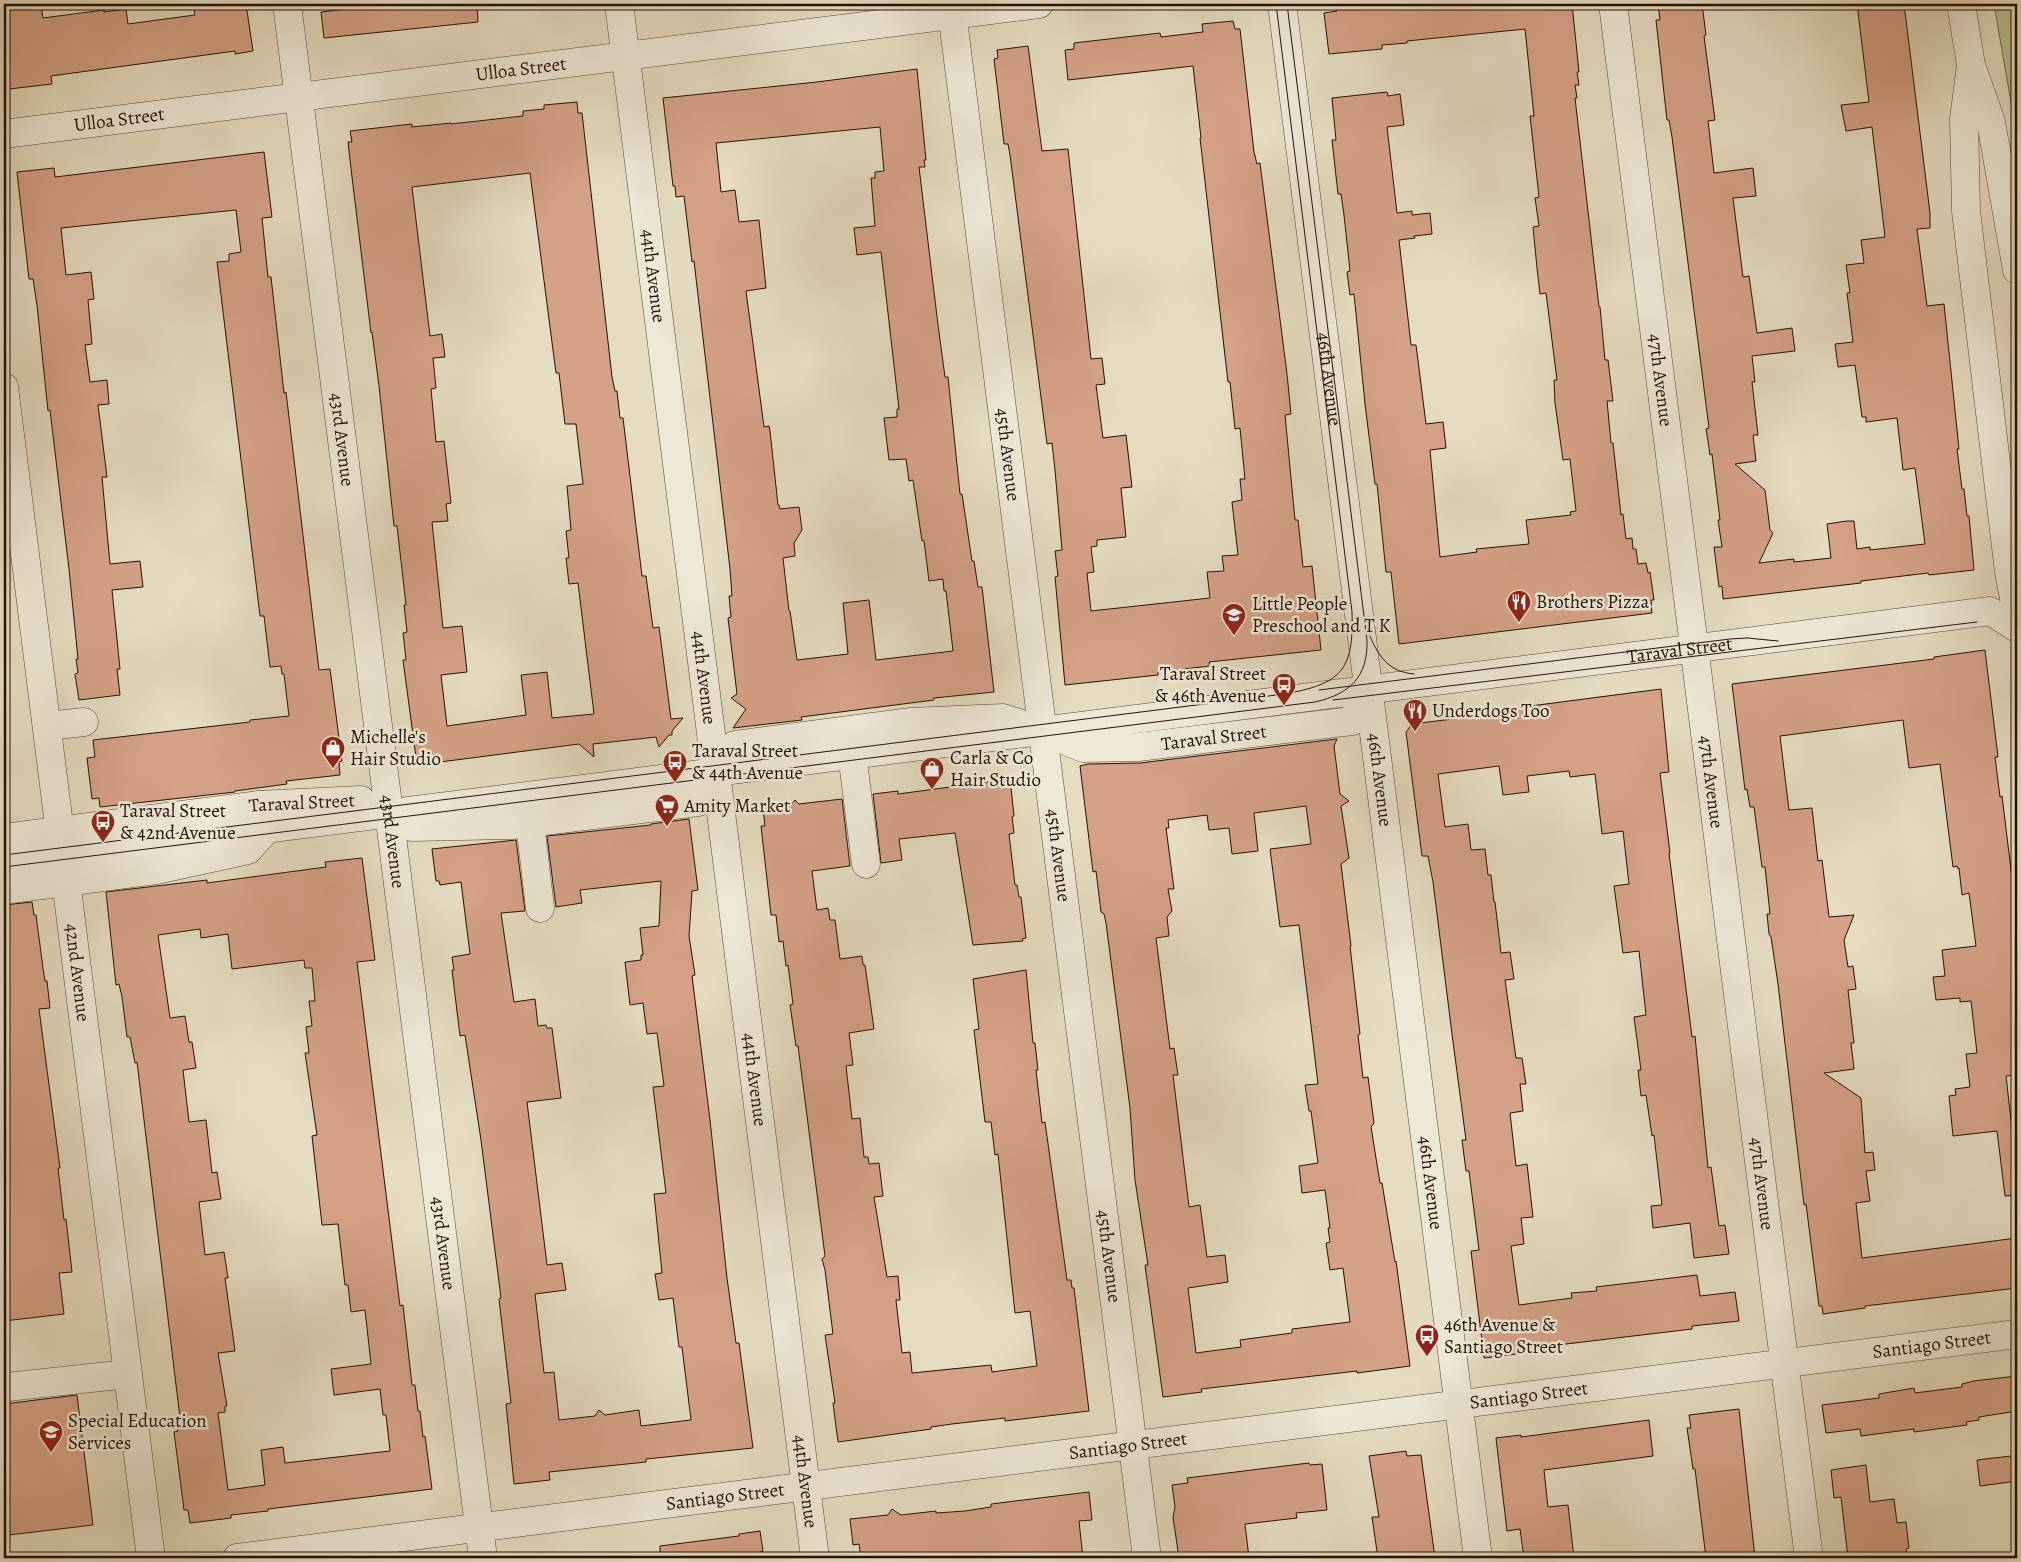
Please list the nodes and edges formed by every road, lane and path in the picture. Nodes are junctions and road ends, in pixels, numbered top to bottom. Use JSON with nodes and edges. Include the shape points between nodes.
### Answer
{"nodes":[{"id":1,"x":287,"y":4,"type":"edge"},
{"id":2,"x":619,"y":4,"type":"edge"},
{"id":3,"x":1039,"y":4,"type":"edge"},
{"id":4,"x":1282,"y":4,"type":"edge"},
{"id":5,"x":1613,"y":4,"type":"edge"},
{"id":6,"x":1961,"y":4,"type":"edge"},
{"id":7,"x":952,"y":9,"type":"edge"},
{"id":8,"x":626,"y":56,"type":"junction"},
{"id":9,"x":1971,"y":64,"type":"junction"},
{"id":10,"x":299,"y":97,"type":"junction"},
{"id":11,"x":4,"y":134,"type":"edge"},
{"id":12,"x":2017,"y":270,"type":"edge"},
{"id":13,"x":4,"y":387,"type":"edge"},
{"id":14,"x":2011,"y":605,"type":"edge"},
{"id":15,"x":1694,"y":649,"type":"junction"},
{"id":16,"x":1368,"y":690,"type":"junction"},
{"id":17,"x":84,"y":722,"type":"dead end"},
{"id":18,"x":46,"y":726,"type":"junction"},
{"id":19,"x":1042,"y":731,"type":"junction"},
{"id":20,"x":852,"y":754,"type":"junction"},
{"id":21,"x":716,"y":772,"type":"junction"},
{"id":22,"x":389,"y":813,"type":"junction"},
{"id":23,"x":530,"y":823,"type":"junction"},
{"id":24,"x":268,"y":828,"type":"junction"},
{"id":25,"x":4,"y":838,"type":"edge"},
{"id":26,"x":61,"y":842,"type":"junction"},
{"id":27,"x":4,"y":862,"type":"edge"},
{"id":28,"x":866,"y":864,"type":"dead end"},
{"id":29,"x":66,"y":882,"type":"junction"},
{"id":30,"x":4,"y":890,"type":"edge"},
{"id":31,"x":540,"y":908,"type":"dead end"},
{"id":32,"x":2017,"y":1334,"type":"edge"},
{"id":33,"x":1784,"y":1364,"type":"junction"},
{"id":34,"x":128,"y":1374,"type":"junction"},
{"id":35,"x":4,"y":1389,"type":"edge"},
{"id":36,"x":1458,"y":1404,"type":"junction"},
{"id":37,"x":1132,"y":1446,"type":"junction"},
{"id":38,"x":806,"y":1486,"type":"junction"},
{"id":39,"x":480,"y":1528,"type":"junction"},
{"id":40,"x":152,"y":1558,"type":"edge"},
{"id":41,"x":238,"y":1558,"type":"edge"},
{"id":42,"x":483,"y":1558,"type":"edge"},
{"id":43,"x":815,"y":1558,"type":"edge"},
{"id":44,"x":1147,"y":1558,"type":"edge"},
{"id":45,"x":1478,"y":1558,"type":"edge"},
{"id":46,"x":1809,"y":1558,"type":"edge"}],
"edges":[{"from":1,"to":10,"type":"street","name":"43rd Avenue"},
{"from":2,"to":8,"type":"street","name":"44th Avenue"},
{"from":3,"to":7,"type":"street","name":"Ulloa Street"},
{"from":4,"to":16,"type":"street","name":"46th Avenue"},
{"from":5,"to":15,"type":"street","name":"47th Avenue"},
{"from":6,"to":9,"type":"street"},
{"from":7,"to":8,"type":"street","name":"Ulloa Street"},
{"from":7,"to":19,"type":"street","name":"45th Avenue"},
{"from":8,"to":10,"type":"street","name":"Ulloa Street"},
{"from":8,"to":21,"type":"street","name":"44th Avenue"},
{"from":9,"to":12,"type":"street","via":[[1991,122]]},
{"from":9,"to":14,"type":"street","via":[[1964,119],[1966,211]]},
{"from":10,"to":11,"type":"street","name":"Ulloa Street"},
{"from":10,"to":22,"type":"street","name":"43rd Avenue"},
{"from":13,"to":18,"type":"street","name":"42nd Avenue"},
{"from":14,"to":15,"type":"street","name":"Taraval Street"},
{"from":15,"to":16,"type":"street","name":"Taraval Street"},
{"from":15,"to":33,"type":"street","name":"47th Avenue"},
{"from":16,"to":19,"type":"street","name":"Taraval Street"},
{"from":16,"to":36,"type":"street","name":"46th Avenue"},
{"from":17,"to":18,"type":"street"},
{"from":18,"to":26,"type":"street","name":"42nd Avenue"},
{"from":19,"to":20,"type":"street","name":"Taraval Street"},
{"from":19,"to":21,"type":"street","name":"Taraval Street","via":[[1003,718],[911,722],[735,745]]},
{"from":19,"to":37,"type":"street","name":"45th Avenue"},
{"from":20,"to":21,"type":"street","name":"Taraval Street"},
{"from":20,"to":28,"type":"street"},
{"from":21,"to":22,"type":"street","name":"Taraval Street"},
{"from":21,"to":23,"type":"street","name":"Taraval Street","via":[[698,802]]},
{"from":21,"to":38,"type":"street","name":"44th Avenue"},
{"from":22,"to":23,"type":"street","name":"Taraval Street","via":[[412,826]]},
{"from":22,"to":24,"type":"street","name":"Taraval Street"},
{"from":22,"to":26,"type":"street","name":"Taraval Street","via":[[367,800],[267,804]]},
{"from":22,"to":39,"type":"street","name":"43rd Avenue"},
{"from":23,"to":31,"type":"street"},
{"from":24,"to":26,"type":"street","name":"Taraval Street"},
{"from":24,"to":29,"type":"street","name":"Taraval Street","via":[[248,850],[156,870]]},
{"from":25,"to":26,"type":"street","name":"Taraval Street"},
{"from":26,"to":27,"type":"street","name":"Taraval Street"},
{"from":26,"to":29,"type":"street","name":"42nd Avenue"},
{"from":29,"to":30,"type":"street","name":"Taraval Street"},
{"from":29,"to":34,"type":"street","name":"42nd Avenue"},
{"from":32,"to":33,"type":"street","name":"Santiago Street"},
{"from":33,"to":36,"type":"street","name":"Santiago Street"},
{"from":33,"to":46,"type":"street","name":"47th Avenue"},
{"from":34,"to":35,"type":"street"},
{"from":34,"to":40,"type":"street","name":"42nd Avenue"},
{"from":36,"to":37,"type":"street","name":"Santiago Street"},
{"from":36,"to":45,"type":"street","name":"46th Avenue"},
{"from":37,"to":38,"type":"street","name":"Santiago Street"},
{"from":37,"to":44,"type":"street","name":"45th Avenue"},
{"from":38,"to":39,"type":"street","name":"Santiago Street"},
{"from":38,"to":43,"type":"street","name":"44th Avenue"},
{"from":39,"to":41,"type":"street","name":"Santiago Street"},
{"from":39,"to":42,"type":"street","name":"43rd Avenue"}]}
